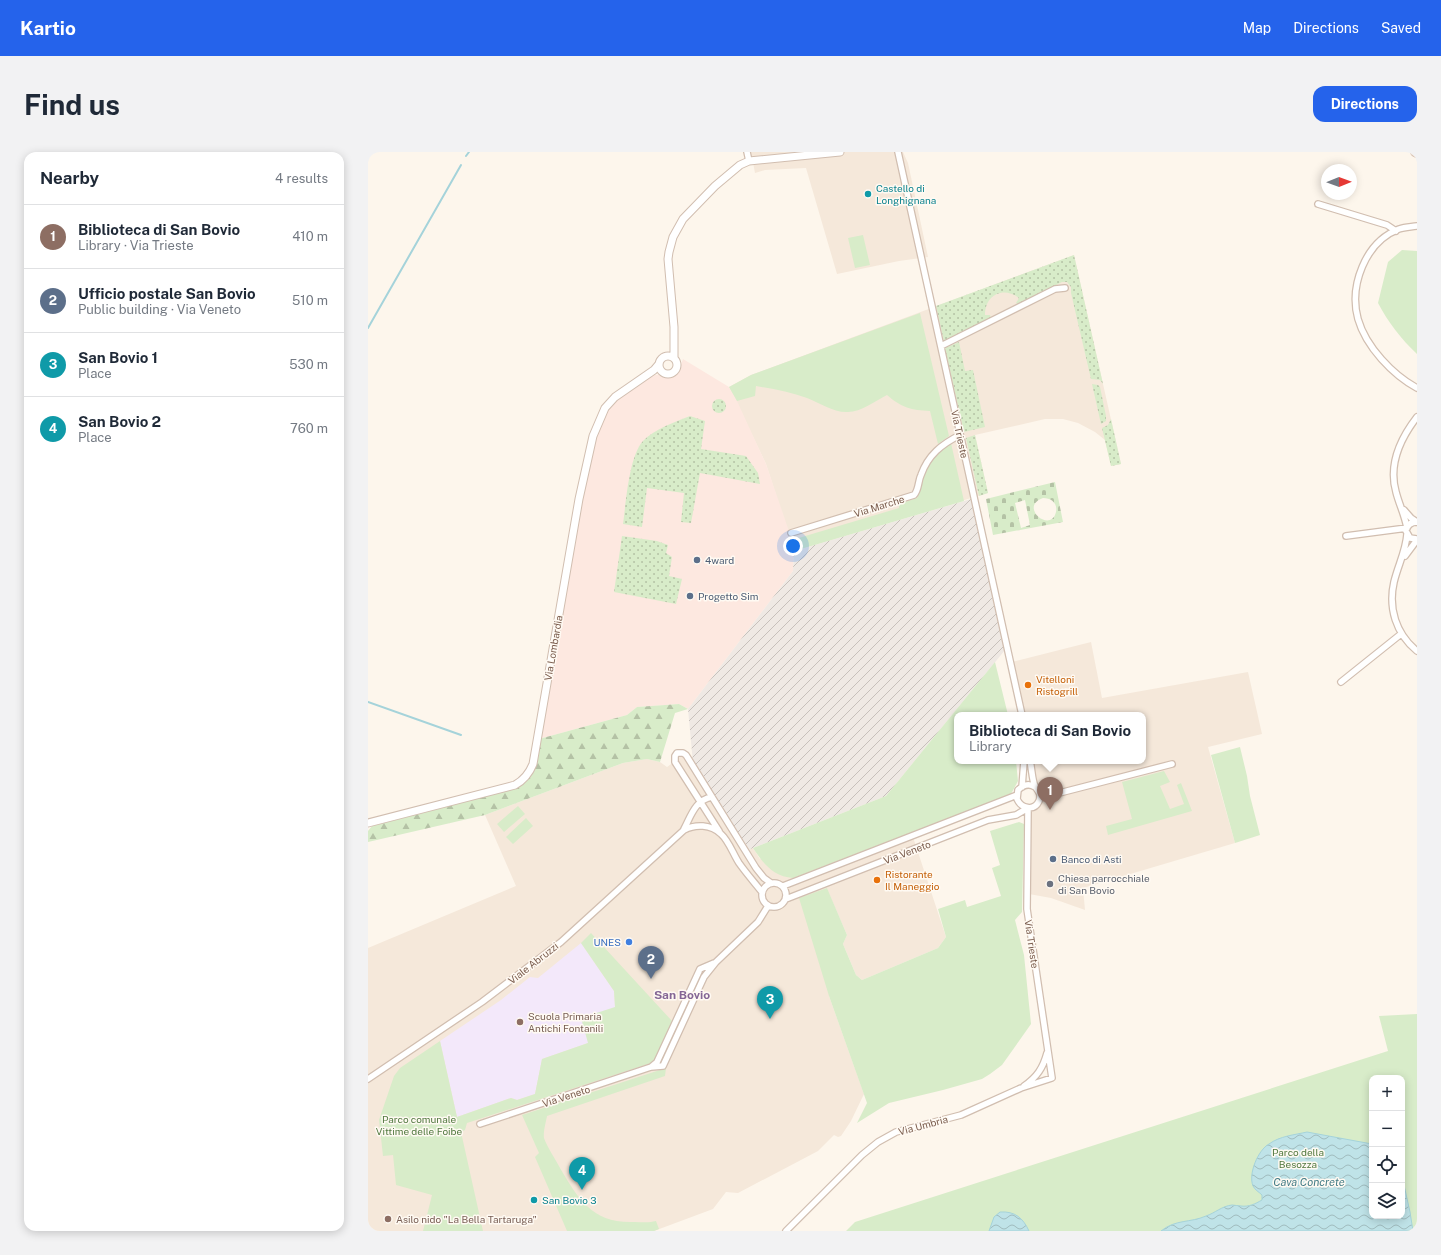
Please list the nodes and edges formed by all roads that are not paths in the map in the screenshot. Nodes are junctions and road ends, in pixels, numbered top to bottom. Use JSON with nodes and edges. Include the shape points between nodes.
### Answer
{"nodes":[{"id":1,"x":747,"y":152,"type":"edge"},
{"id":2,"x":840,"y":152,"type":"edge"},
{"id":3,"x":898,"y":152,"type":"edge"},
{"id":4,"x":750,"y":161,"type":"junction"},
{"id":5,"x":1318,"y":204,"type":"dead end"},
{"id":6,"x":1417,"y":226,"type":"edge"},
{"id":7,"x":1396,"y":231,"type":"junction"},
{"id":8,"x":1065,"y":288,"type":"dead end"},
{"id":9,"x":941,"y":346,"type":"junction"},
{"id":10,"x":671,"y":357,"type":"junction"},
{"id":11,"x":659,"y":364,"type":"junction"},
{"id":12,"x":663,"y":372,"type":"junction"},
{"id":13,"x":646,"y":375,"type":"junction"},
{"id":14,"x":1417,"y":388,"type":"edge"},
{"id":15,"x":1417,"y":417,"type":"edge"},
{"id":16,"x":960,"y":435,"type":"junction"},
{"id":17,"x":1400,"y":505,"type":"junction"},
{"id":18,"x":1417,"y":522,"type":"edge"},
{"id":19,"x":1407,"y":531,"type":"junction"},
{"id":20,"x":791,"y":533,"type":"dead end"},
{"id":21,"x":1346,"y":536,"type":"dead end"},
{"id":22,"x":1417,"y":540,"type":"edge"},
{"id":23,"x":1402,"y":559,"type":"junction"},
{"id":24,"x":1402,"y":634,"type":"junction"},
{"id":25,"x":1417,"y":651,"type":"edge"},
{"id":26,"x":1341,"y":682,"type":"dead end"},
{"id":27,"x":1021,"y":712,"type":"edge"},
{"id":28,"x":1024,"y":764,"type":"edge"},
{"id":29,"x":1031,"y":764,"type":"edge"},
{"id":30,"x":1172,"y":764,"type":"dead end"},
{"id":31,"x":1022,"y":787,"type":"junction"},
{"id":32,"x":1035,"y":787,"type":"junction"},
{"id":33,"x":1017,"y":795,"type":"junction"},
{"id":34,"x":712,"y":797,"type":"junction"},
{"id":35,"x":1040,"y":798,"type":"junction"},
{"id":36,"x":700,"y":801,"type":"junction"},
{"id":37,"x":1028,"y":808,"type":"junction"},
{"id":38,"x":368,"y":823,"type":"edge"},
{"id":39,"x":684,"y":830,"type":"junction"},
{"id":40,"x":721,"y":834,"type":"junction"},
{"id":41,"x":771,"y":883,"type":"junction"},
{"id":42,"x":783,"y":886,"type":"junction"},
{"id":43,"x":762,"y":892,"type":"junction"},
{"id":44,"x":786,"y":899,"type":"junction"},
{"id":45,"x":768,"y":906,"type":"junction"},
{"id":46,"x":1048,"y":1048,"type":"junction"},
{"id":47,"x":1052,"y":1078,"type":"joint"},
{"id":48,"x":368,"y":1079,"type":"edge"},
{"id":49,"x":1021,"y":1088,"type":"junction"},
{"id":50,"x":480,"y":1124,"type":"dead end"},
{"id":51,"x":786,"y":1231,"type":"edge"}],
"edges":[{"from":1,"to":4,"type":"street"},
{"from":2,"to":4,"type":"street"},
{"from":3,"to":9,"type":"street","name":"Via Trieste"},
{"from":4,"to":10,"type":"street","via":[[733,169],[715,186],[686,216],[673,237],[668,259],[674,327]]},
{"from":5,"to":7,"type":"street","via":[[1387,225]]},
{"from":6,"to":7,"type":"street"},
{"from":7,"to":14,"type":"street","via":[[1366,258],[1360,273],[1356,307],[1364,333],[1372,346],[1394,371]]},
{"from":8,"to":9,"type":"street","via":[[1055,289]]},
{"from":9,"to":16,"type":"street","name":"Via Trieste"},
{"from":10,"to":11,"type":"street","name":"Via Lombardia","via":[[662,358]]},
{"from":10,"to":12,"type":"street","name":"Via Lombardia","via":[[677,364],[675,372]]},
{"from":11,"to":12,"type":"street"},
{"from":11,"to":13,"type":"street","name":"Via Lombardia"},
{"from":12,"to":13,"type":"street","name":"Via Lombardia"},
{"from":13,"to":38,"type":"street","name":"Via Lombardia","via":[[610,402],[593,436],[579,499],[533,764],[529,774],[515,785]]},
{"from":15,"to":17,"type":"street","via":[[1400,442],[1395,459],[1393,476]]},
{"from":16,"to":20,"type":"street","name":"Via Marche","via":[[942,445],[929,458],[914,495]]},
{"from":16,"to":27,"type":"street","name":"Via Trieste"},
{"from":17,"to":18,"type":"street","via":[[1406,514]]},
{"from":17,"to":19,"type":"street"},
{"from":18,"to":19,"type":"street","via":[[1411,523]]},
{"from":19,"to":21,"type":"street"},
{"from":19,"to":22,"type":"street","via":[[1410,538]]},
{"from":19,"to":23,"type":"street"},
{"from":22,"to":23,"type":"street"},
{"from":23,"to":24,"type":"street","via":[[1392,594],[1395,621]]},
{"from":24,"to":25,"type":"street"},
{"from":24,"to":26,"type":"street"},
{"from":28,"to":31,"type":"street"},
{"from":29,"to":32,"type":"street"},
{"from":30,"to":35,"type":"street"},
{"from":31,"to":32,"type":"street"},
{"from":31,"to":33,"type":"street"},
{"from":32,"to":35,"type":"street"},
{"from":33,"to":37,"type":"street","via":[[1020,804]]},
{"from":33,"to":42,"type":"street","name":"Via Veneto"},
{"from":34,"to":36,"type":"street"},
{"from":34,"to":36,"type":"street","via":[[686,755],[678,753],[675,762]]},
{"from":34,"to":41,"type":"street","via":[[756,868]]},
{"from":35,"to":37,"type":"street","via":[[1036,805]]},
{"from":36,"to":39,"type":"street","via":[[691,813]]},
{"from":36,"to":40,"type":"street"},
{"from":37,"to":44,"type":"street","name":"Via Veneto","via":[[1016,815],[988,820]]},
{"from":37,"to":46,"type":"street","name":"Via Trieste","via":[[1027,909]]},
{"from":39,"to":40,"type":"street","via":[[701,826],[714,829]]},
{"from":39,"to":48,"type":"street","name":"Viale Abruzzi","via":[[555,947],[482,1002]]},
{"from":40,"to":43,"type":"street"},
{"from":41,"to":42,"type":"street","via":[[776,882]]},
{"from":41,"to":43,"type":"street"},
{"from":42,"to":44,"type":"street","via":[[787,893]]},
{"from":43,"to":45,"type":"street","via":[[762,898]]},
{"from":44,"to":45,"type":"street","via":[[777,907]]},
{"from":45,"to":50,"type":"street","name":"Via Veneto","via":[[758,922],[704,977],[663,1066],[652,1067]]},
{"from":46,"to":47,"type":"street","name":"Via Trieste"},
{"from":46,"to":49,"type":"street","name":"Via Umbria","via":[[1040,1072]]},
{"from":47,"to":49,"type":"street","name":"Via Umbria"},
{"from":49,"to":51,"type":"street","name":"Via Umbria","via":[[961,1114],[896,1132],[878,1142]]}]}
